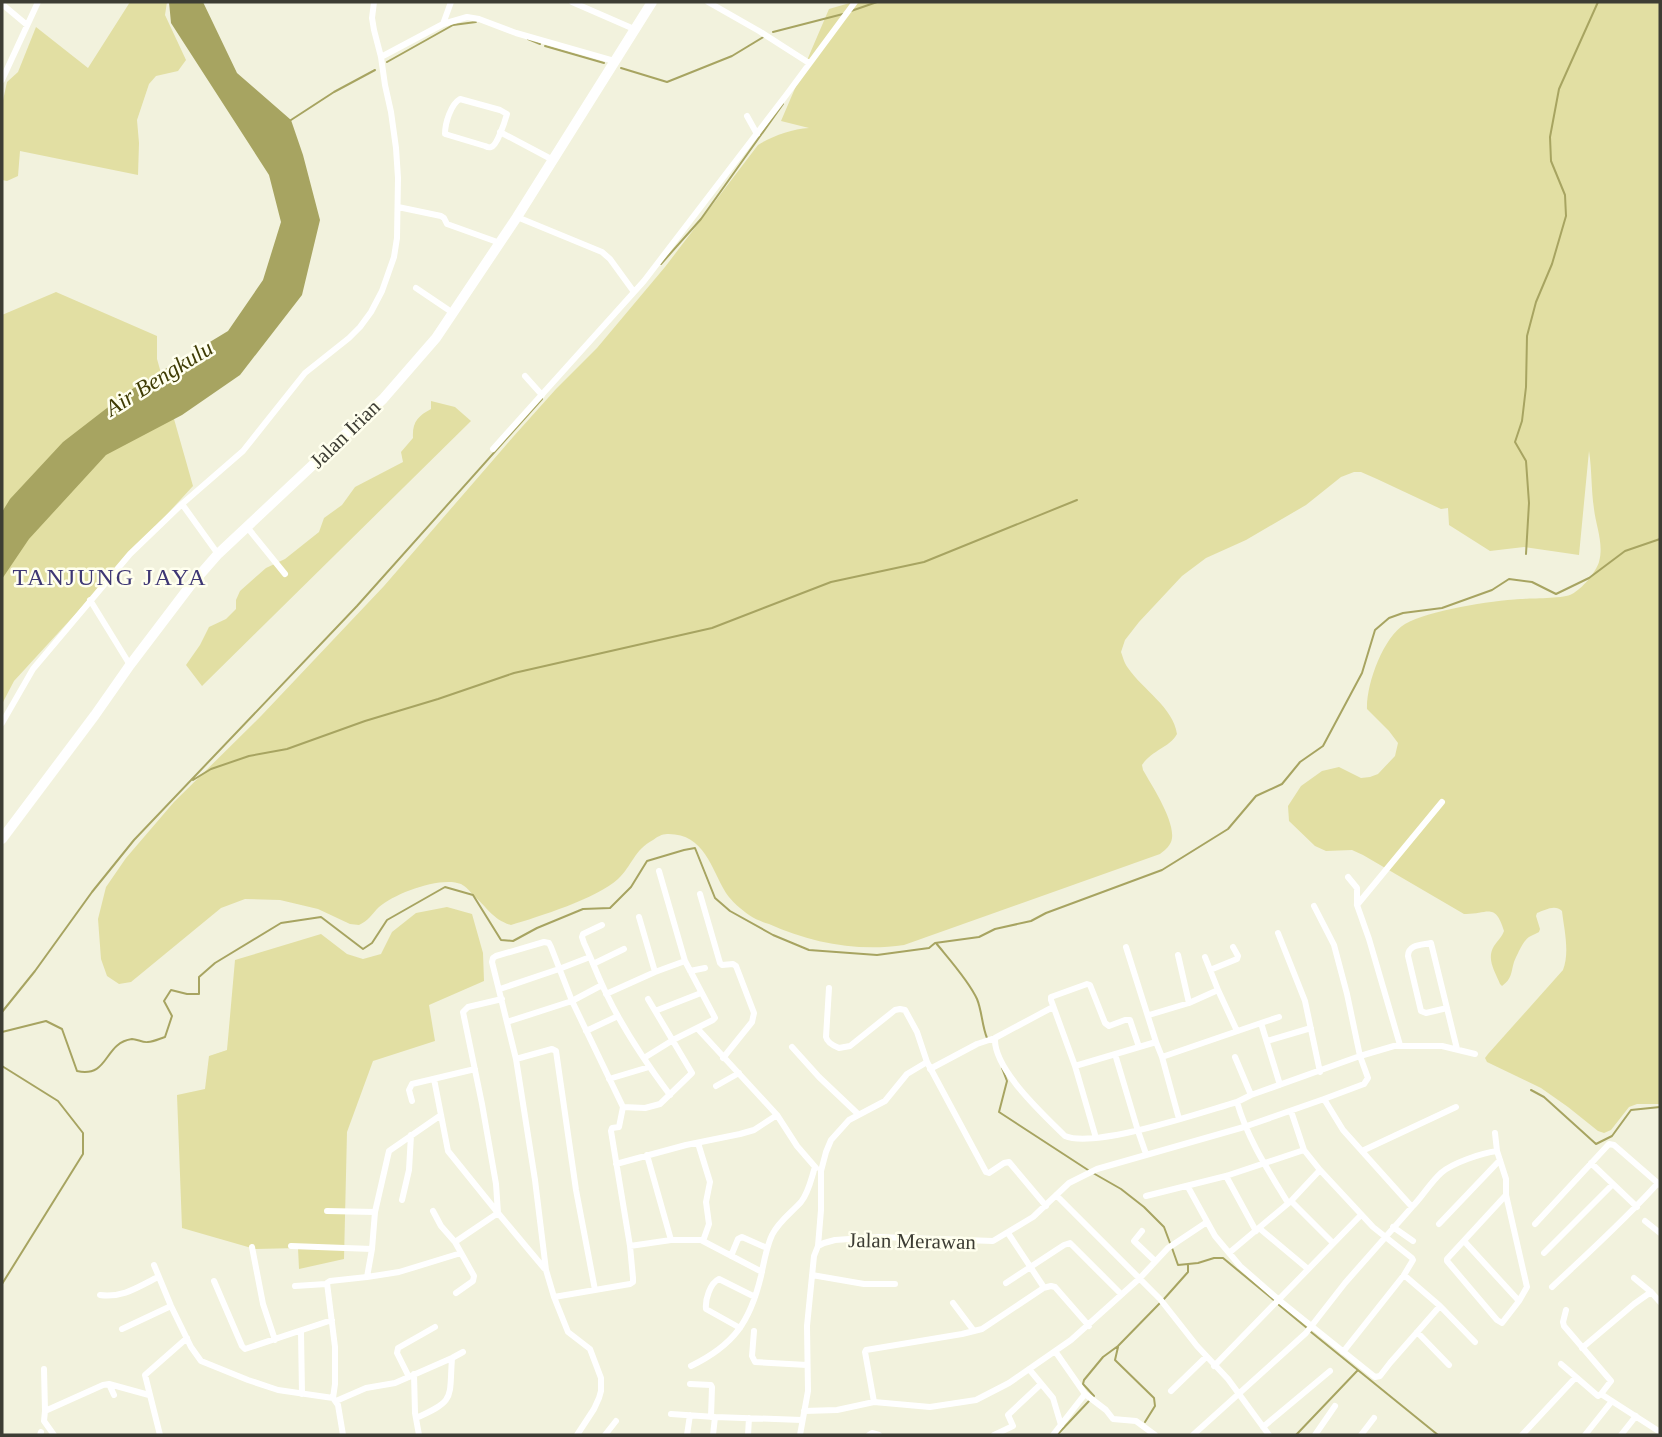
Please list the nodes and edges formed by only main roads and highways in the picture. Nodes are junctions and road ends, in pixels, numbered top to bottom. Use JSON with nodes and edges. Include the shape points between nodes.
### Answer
{"nodes":[{"id":1,"x":652,"y":2,"type":"edge"},
{"id":2,"x":6,"y":826,"type":"edge"},
{"id":3,"x":2,"y":839,"type":"edge"}],
"edges":[{"from":1,"to":2,"type":"main road","name":"Jalan Irian","via":[[517,217],[428,348],[383,399],[218,554]]},
{"from":2,"to":3,"type":"main road","name":"Jalan Irian"}]}
